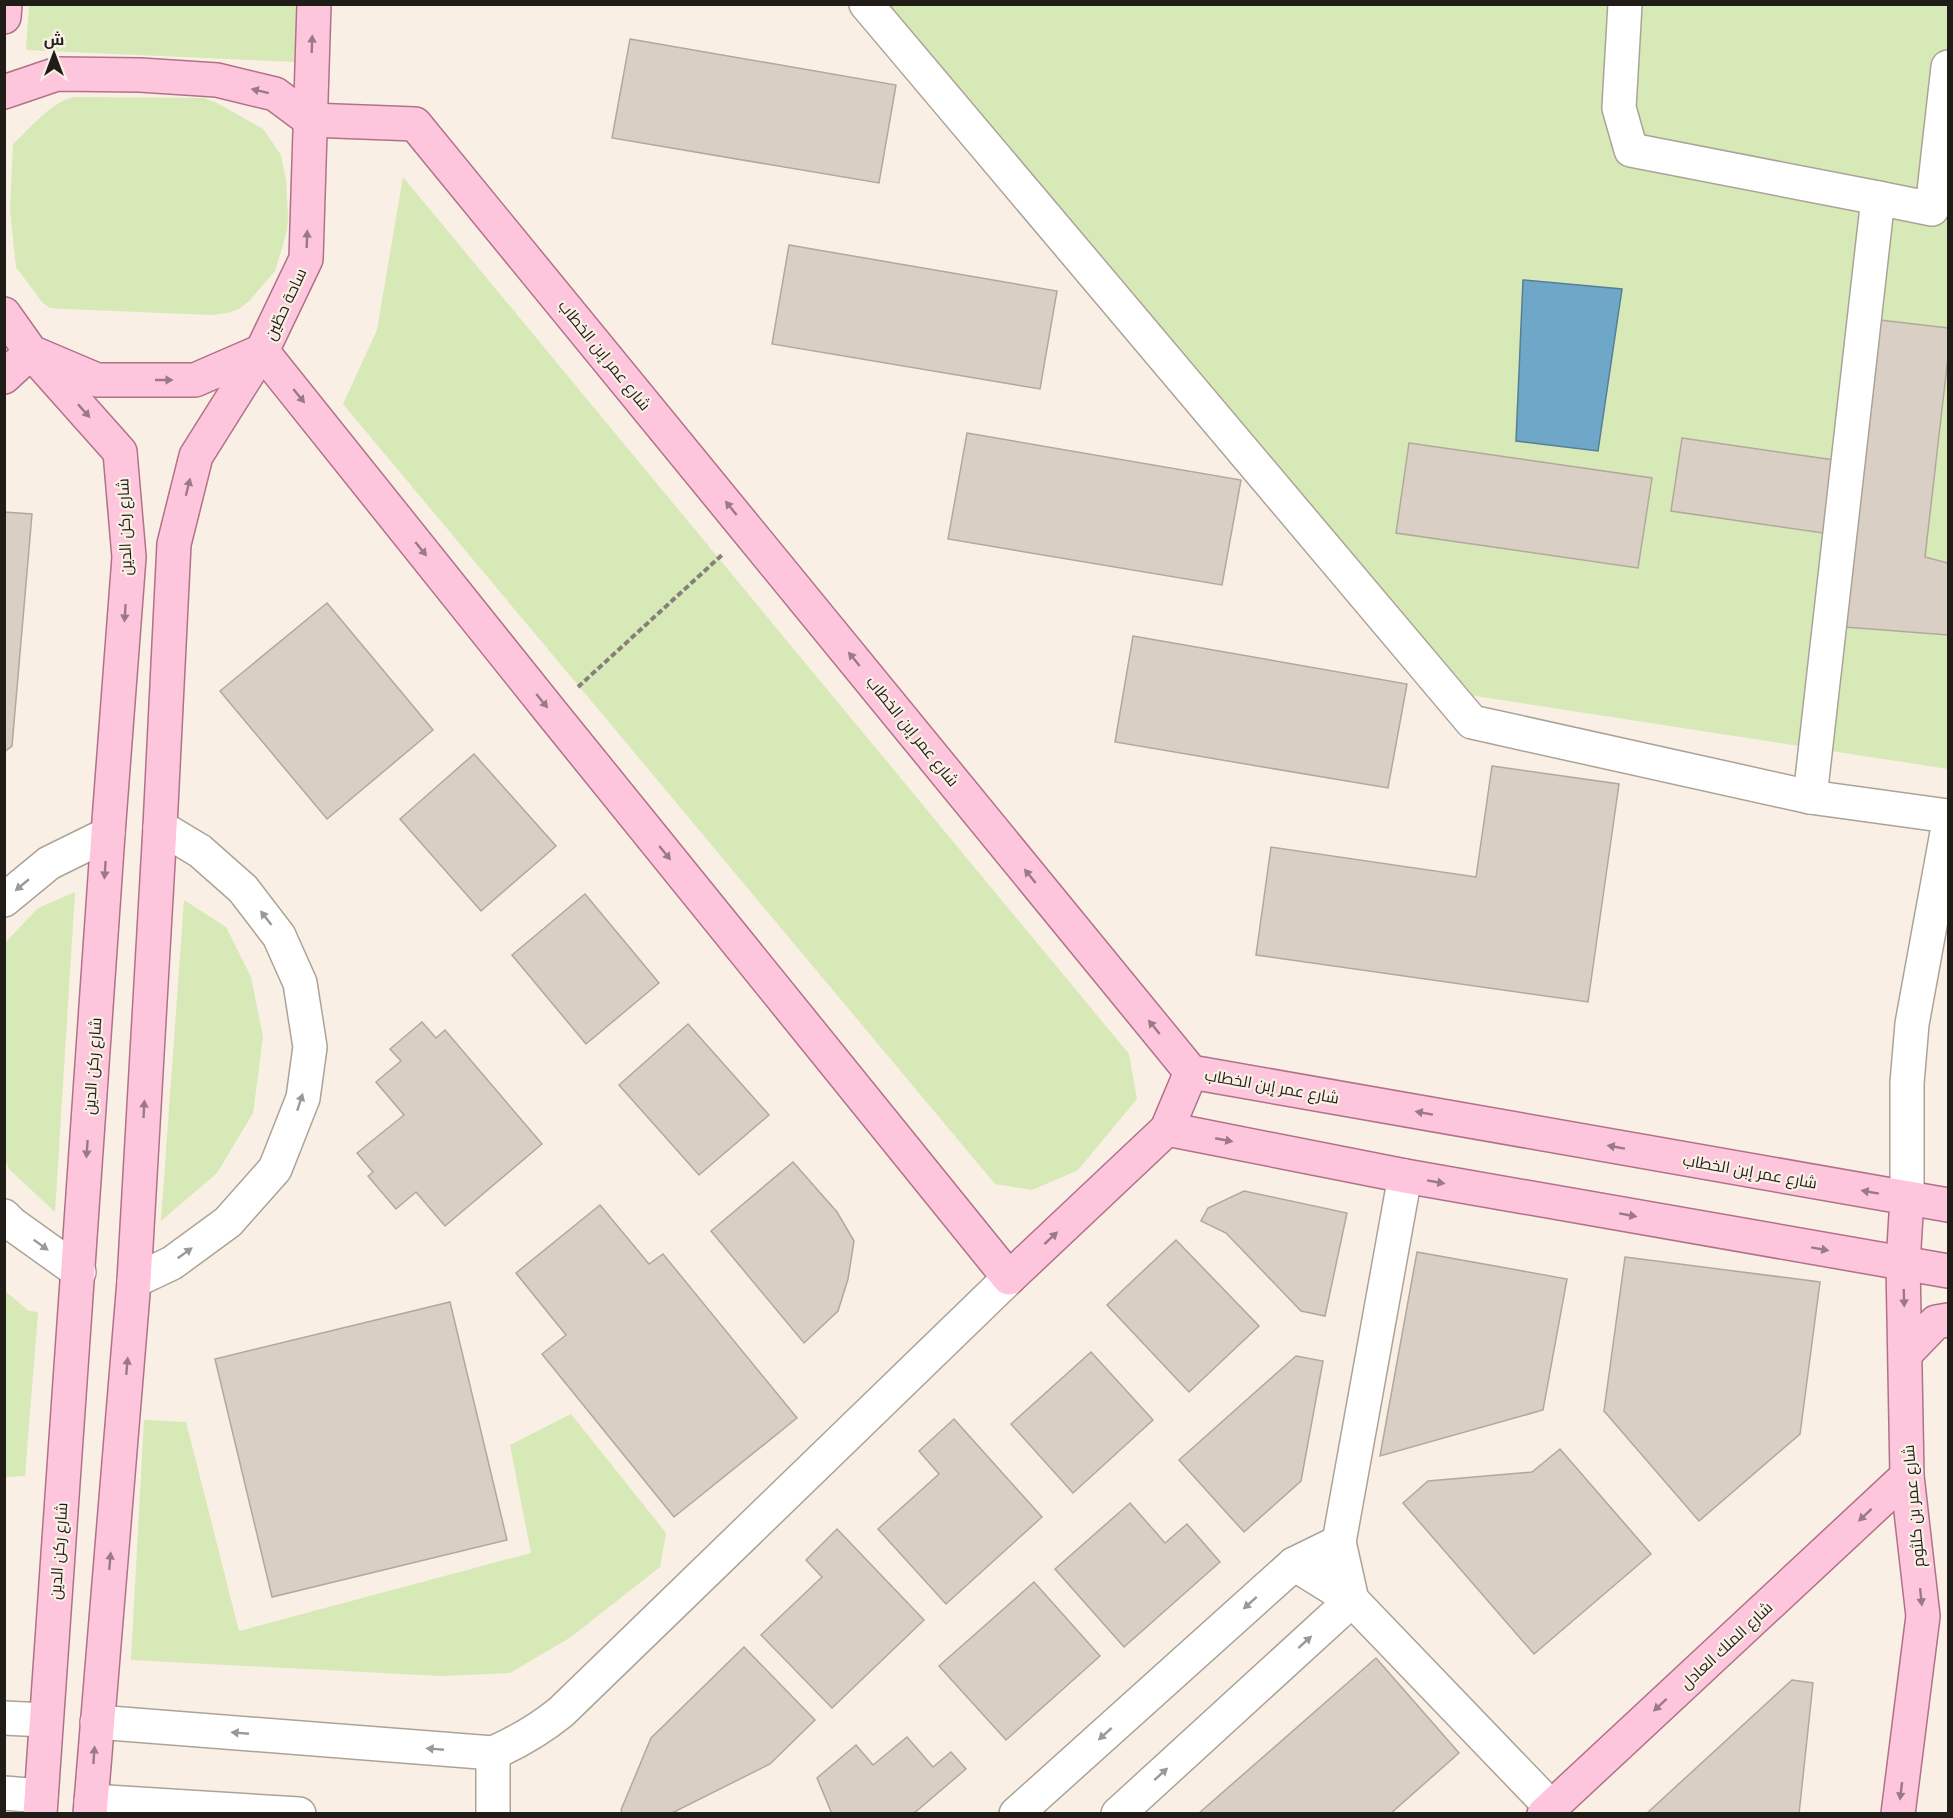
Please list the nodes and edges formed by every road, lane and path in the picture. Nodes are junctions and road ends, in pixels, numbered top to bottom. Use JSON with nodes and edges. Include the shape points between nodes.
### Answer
{"nodes":[{"id":1,"x":5,"y":4,"type":"edge"},
{"id":2,"x":314,"y":4,"type":"edge"},
{"id":3,"x":866,"y":4,"type":"edge"},
{"id":4,"x":1624,"y":4,"type":"edge"},
{"id":5,"x":4,"y":17,"type":"edge"},
{"id":6,"x":1948,"y":67,"type":"edge"},
{"id":7,"x":4,"y":92,"type":"edge"},
{"id":8,"x":310,"y":120,"type":"junction"},
{"id":9,"x":1878,"y":198,"type":"junction"},
{"id":10,"x":4,"y":314,"type":"edge"},
{"id":11,"x":262,"y":351,"type":"junction"},
{"id":12,"x":31,"y":352,"type":"junction"},
{"id":13,"x":4,"y":377,"type":"edge"},
{"id":14,"x":749,"y":530,"type":"junction"},
{"id":15,"x":551,"y":712,"type":"junction"},
{"id":16,"x":1810,"y":797,"type":"junction"},
{"id":17,"x":1948,"y":816,"type":"edge"},
{"id":18,"x":160,"y":826,"type":"junction"},
{"id":19,"x":1948,"y":826,"type":"edge"},
{"id":20,"x":108,"y":834,"type":"junction"},
{"id":21,"x":4,"y":900,"type":"edge"},
{"id":22,"x":1191,"y":1072,"type":"junction"},
{"id":23,"x":1167,"y":1129,"type":"junction"},
{"id":24,"x":1405,"y":1176,"type":"junction"},
{"id":25,"x":1907,"y":1198,"type":"junction"},
{"id":26,"x":1948,"y":1205,"type":"edge"},
{"id":27,"x":4,"y":1216,"type":"edge"},
{"id":28,"x":1903,"y":1264,"type":"junction"},
{"id":29,"x":1948,"y":1271,"type":"edge"},
{"id":30,"x":78,"y":1272,"type":"junction"},
{"id":31,"x":1009,"y":1278,"type":"junction"},
{"id":32,"x":134,"y":1281,"type":"junction"},
{"id":33,"x":1948,"y":1320,"type":"edge"},
{"id":34,"x":1906,"y":1353,"type":"junction"},
{"id":35,"x":1907,"y":1476,"type":"junction"},
{"id":36,"x":1339,"y":1542,"type":"junction"},
{"id":37,"x":1294,"y":1564,"type":"junction"},
{"id":38,"x":1352,"y":1600,"type":"junction"},
{"id":39,"x":4,"y":1718,"type":"edge"},
{"id":40,"x":45,"y":1720,"type":"junction"},
{"id":41,"x":97,"y":1722,"type":"junction"},
{"id":42,"x":493,"y":1753,"type":"junction"},
{"id":43,"x":4,"y":1793,"type":"edge"},
{"id":44,"x":40,"y":1805,"type":"edge"},
{"id":45,"x":91,"y":1807,"type":"edge"},
{"id":46,"x":1548,"y":1810,"type":"edge"},
{"id":47,"x":299,"y":1814,"type":"edge"},
{"id":48,"x":492,"y":1814,"type":"edge"},
{"id":49,"x":1016,"y":1814,"type":"edge"},
{"id":50,"x":1118,"y":1814,"type":"edge"},
{"id":51,"x":1898,"y":1814,"type":"edge"}],
"edges":[{"from":1,"to":5,"type":"main road"},
{"from":8,"to":2,"type":"main road","name":"ساحة حطّين","one_way":true},
{"from":3,"to":16,"type":"street","via":[[1472,722]]},
{"from":4,"to":9,"type":"street","via":[[1619,108],[1630,150]]},
{"from":6,"to":9,"type":"street","via":[[1932,209]]},
{"from":8,"to":7,"type":"main road","one_way":true,"via":[[275,94],[217,80],[57,74]]},
{"from":11,"to":8,"type":"main road","name":"ساحة حطّين","one_way":true,"via":[[306,259]]},
{"from":14,"to":8,"type":"main road","name":"شارع عمر إبن الخطاب","one_way":true,"via":[[415,124]]},
{"from":9,"to":16,"type":"street"},
{"from":10,"to":12,"type":"main road"},
{"from":12,"to":11,"type":"main road","name":"ساحة حطّين","one_way":true,"via":[[97,380],[195,380]]},
{"from":11,"to":15,"type":"main road","one_way":true},
{"from":18,"to":11,"type":"main road","one_way":true,"via":[[174,544],[196,456]]},
{"from":12,"to":13,"type":"main road"},
{"from":12,"to":20,"type":"main road","name":"شارع ركن الدين","one_way":true,"via":[[120,452],[129,557]]},
{"from":14,"to":15,"type":"path"},
{"from":22,"to":14,"type":"main road","name":"شارع عمر إبن الخطاب","one_way":true},
{"from":15,"to":31,"type":"main road","one_way":true},
{"from":16,"to":17,"type":"street"},
{"from":32,"to":18,"type":"main road","one_way":true},
{"from":32,"to":18,"type":"street","one_way":true,"via":[[172,1263],[228,1222],[275,1168],[303,1098],[310,1047],[300,983],[279,936],[243,889],[200,851]]},
{"from":19,"to":25,"type":"street","via":[[1912,1024],[1907,1083]]},
{"from":20,"to":21,"type":"street","one_way":true,"via":[[49,863]]},
{"from":20,"to":30,"type":"main road","name":"شارع ركن الدين","one_way":true},
{"from":22,"to":23,"type":"main road"},
{"from":25,"to":22,"type":"main road","name":"شارع عمر إبن الخطاب","one_way":true},
{"from":23,"to":24,"type":"main road","one_way":true},
{"from":31,"to":23,"type":"main road","one_way":true},
{"from":24,"to":28,"type":"main road","one_way":true},
{"from":24,"to":36,"type":"street"},
{"from":25,"to":26,"type":"main road","name":"شارع عمر إبن الخطاب"},
{"from":25,"to":28,"type":"main road","name":"شارع عمر بن كلثوم"},
{"from":27,"to":30,"type":"street","one_way":true},
{"from":28,"to":29,"type":"main road"},
{"from":28,"to":34,"type":"main road","name":"شارع عمر بن كلثوم","one_way":true},
{"from":30,"to":40,"type":"main road","name":"شارع ركن الدين"},
{"from":31,"to":42,"type":"street","via":[[561,1712],[538,1731]]},
{"from":41,"to":32,"type":"main road","one_way":true},
{"from":33,"to":34,"type":"main road","via":[[1935,1322]]},
{"from":34,"to":35,"type":"main road","name":"شارع عمر بن كلثوم"},
{"from":35,"to":46,"type":"main road","name":"شارع الملك العادل","one_way":true},
{"from":35,"to":51,"type":"main road","name":"شارع عمر بن كلثوم","one_way":true,"via":[[1923,1616]]},
{"from":36,"to":37,"type":"street"},
{"from":36,"to":38,"type":"street"},
{"from":37,"to":38,"type":"street"},
{"from":37,"to":49,"type":"street","one_way":true},
{"from":38,"to":46,"type":"street"},
{"from":50,"to":38,"type":"street","one_way":true},
{"from":39,"to":40,"type":"street"},
{"from":40,"to":44,"type":"main road","name":"شارع ركن الدين"},
{"from":42,"to":41,"type":"street","one_way":true},
{"from":45,"to":41,"type":"main road","one_way":true},
{"from":42,"to":48,"type":"street"},
{"from":43,"to":44,"type":"street"},
{"from":45,"to":47,"type":"street"}]}
